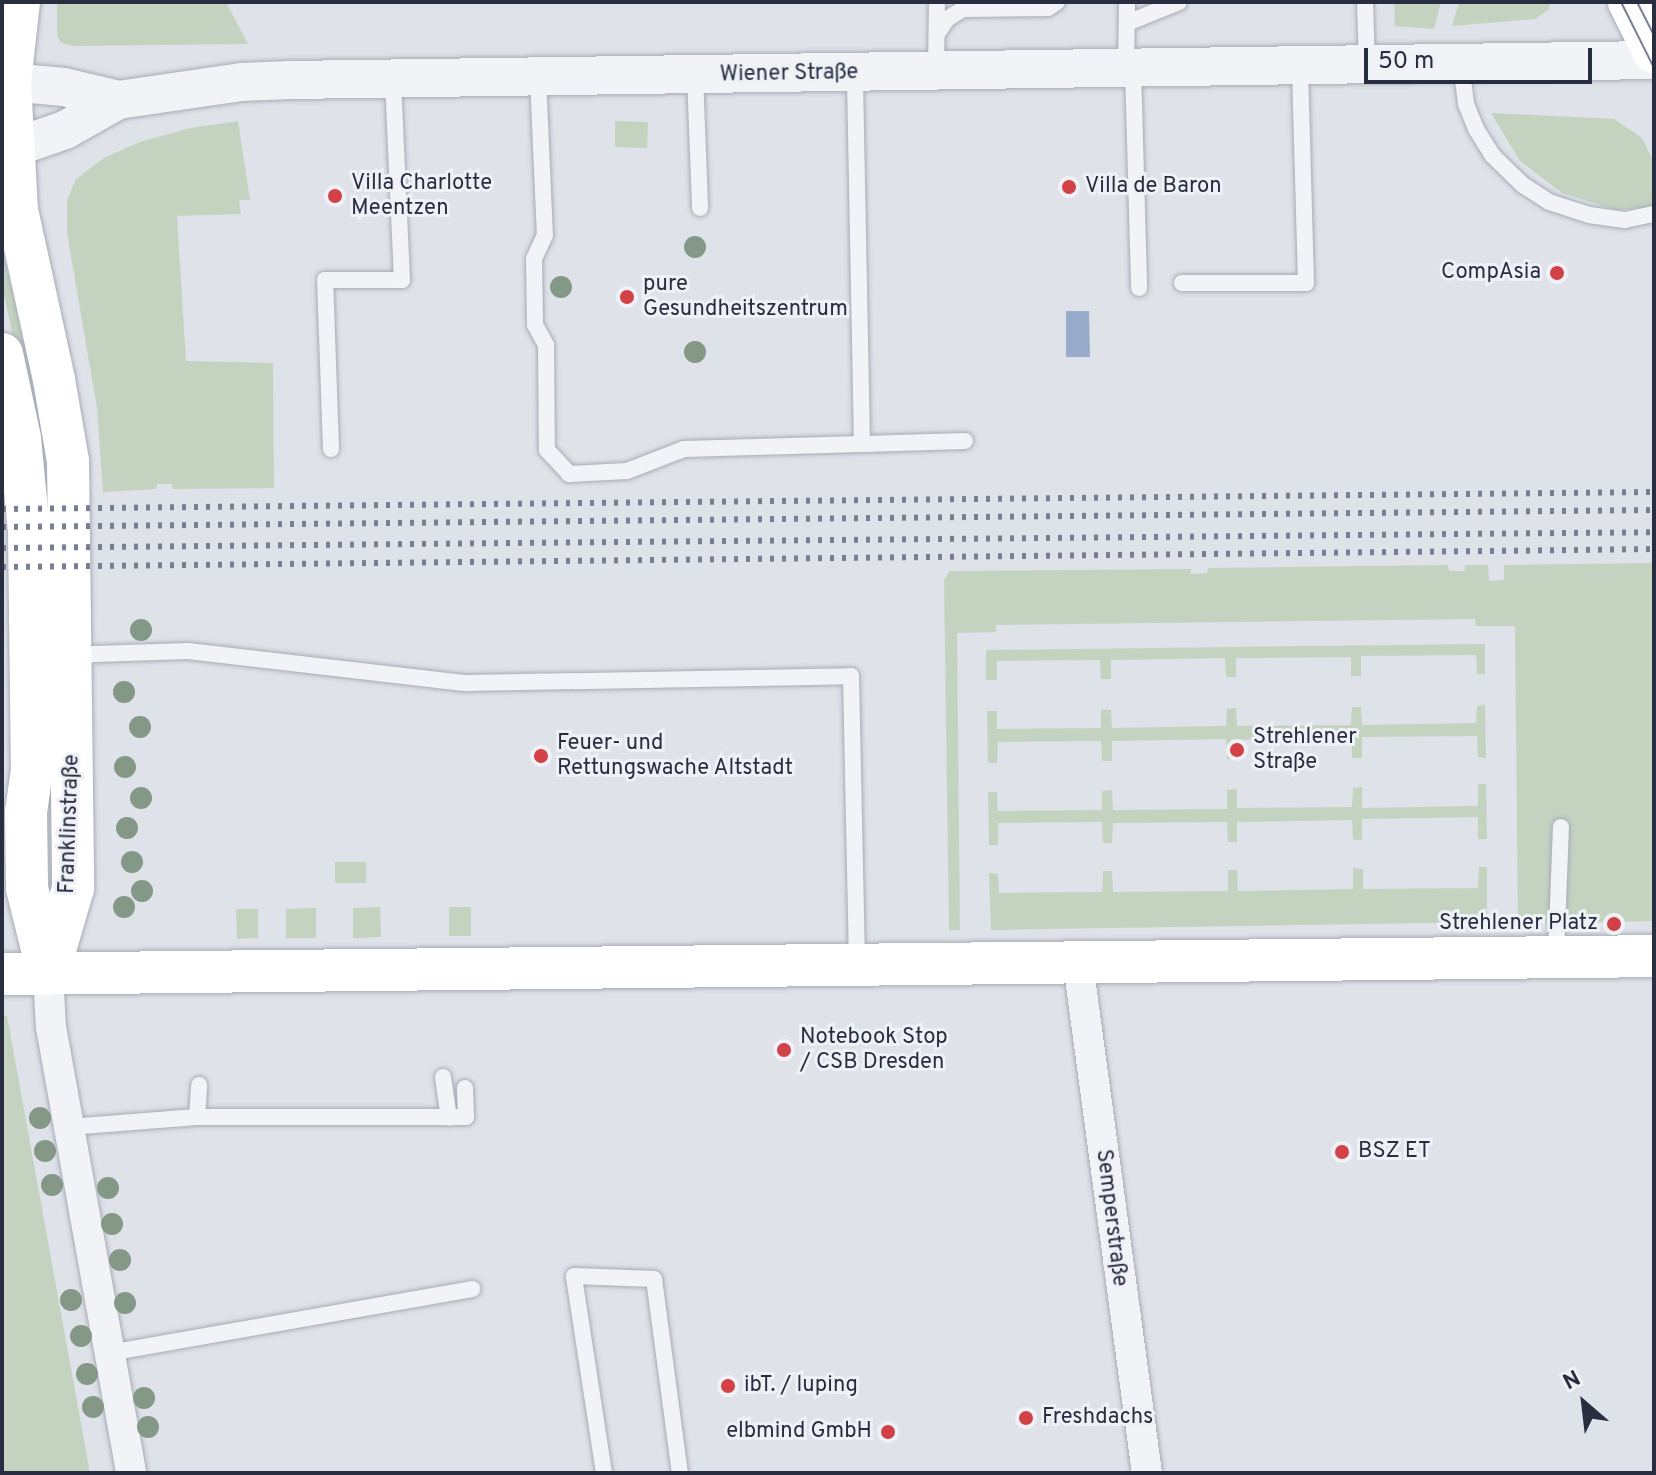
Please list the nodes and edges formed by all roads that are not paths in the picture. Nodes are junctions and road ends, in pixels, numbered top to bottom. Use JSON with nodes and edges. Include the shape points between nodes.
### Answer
{"nodes":[{"id":1,"x":19,"y":2,"type":"edge"},
{"id":2,"x":937,"y":2,"type":"edge"},
{"id":3,"x":1057,"y":2,"type":"edge"},
{"id":4,"x":1127,"y":2,"type":"edge"},
{"id":5,"x":1179,"y":2,"type":"edge"},
{"id":6,"x":1629,"y":2,"type":"edge"},
{"id":7,"x":1360,"y":5,"type":"edge"},
{"id":8,"x":1127,"y":23,"type":"junction"},
{"id":9,"x":937,"y":34,"type":"junction"},
{"id":10,"x":1654,"y":52,"type":"edge"},
{"id":11,"x":1654,"y":60,"type":"edge"},
{"id":12,"x":1461,"y":63,"type":"junction"},
{"id":13,"x":1367,"y":65,"type":"junction"},
{"id":14,"x":1300,"y":66,"type":"junction"},
{"id":15,"x":1130,"y":68,"type":"junction"},
{"id":16,"x":936,"y":71,"type":"junction"},
{"id":17,"x":855,"y":72,"type":"junction"},
{"id":18,"x":695,"y":75,"type":"junction"},
{"id":19,"x":538,"y":77,"type":"junction"},
{"id":20,"x":393,"y":80,"type":"junction"},
{"id":21,"x":6,"y":82,"type":"edge"},
{"id":22,"x":118,"y":100,"type":"junction"},
{"id":23,"x":8,"y":148,"type":"edge"},
{"id":24,"x":700,"y":208,"type":"dead end"},
{"id":25,"x":1654,"y":214,"type":"edge"},
{"id":26,"x":1182,"y":283,"type":"dead end"},
{"id":27,"x":1139,"y":288,"type":"dead end"},
{"id":28,"x":2,"y":354,"type":"edge"},
{"id":29,"x":965,"y":441,"type":"dead end"},
{"id":30,"x":862,"y":444,"type":"junction"},
{"id":31,"x":331,"y":449,"type":"dead end"},
{"id":32,"x":71,"y":660,"type":"junction"},
{"id":33,"x":32,"y":693,"type":"junction"},
{"id":34,"x":1561,"y":827,"type":"dead end"},
{"id":35,"x":1654,"y":956,"type":"edge"},
{"id":36,"x":1556,"y":957,"type":"junction"},
{"id":37,"x":1078,"y":963,"type":"junction"},
{"id":38,"x":857,"y":965,"type":"junction"},
{"id":39,"x":2,"y":974,"type":"edge"},
{"id":40,"x":48,"y":974,"type":"junction"},
{"id":41,"x":443,"y":1077,"type":"dead end"},
{"id":42,"x":199,"y":1085,"type":"dead end"},
{"id":43,"x":465,"y":1088,"type":"dead end"},
{"id":44,"x":197,"y":1117,"type":"junction"},
{"id":45,"x":449,"y":1118,"type":"junction"},
{"id":46,"x":69,"y":1127,"type":"junction"},
{"id":47,"x":472,"y":1289,"type":"dead end"},
{"id":48,"x":109,"y":1353,"type":"junction"},
{"id":49,"x":131,"y":1473,"type":"edge"},
{"id":50,"x":604,"y":1473,"type":"edge"},
{"id":51,"x":680,"y":1473,"type":"edge"},
{"id":52,"x":1147,"y":1473,"type":"edge"}],
"edges":[{"from":1,"to":21,"type":"main road","name":"Franklinstraße"},
{"from":2,"to":9,"type":"lane"},
{"from":3,"to":9,"type":"lane","via":[[1048,8],[963,9]]},
{"from":4,"to":8,"type":"lane"},
{"from":5,"to":8,"type":"lane"},
{"from":6,"to":10,"type":"main road"},
{"from":7,"to":13,"type":"lane"},
{"from":8,"to":15,"type":"lane"},
{"from":9,"to":16,"type":"lane"},
{"from":11,"to":12,"type":"street","name":"Wiener Straße"},
{"from":12,"to":13,"type":"street","name":"Wiener Straße"},
{"from":12,"to":25,"type":"lane","via":[[1466,104],[1476,129],[1492,155],[1523,185],[1549,202],[1589,215],[1625,220]]},
{"from":13,"to":14,"type":"street","name":"Wiener Straße"},
{"from":14,"to":15,"type":"street","name":"Wiener Straße"},
{"from":14,"to":26,"type":"lane","via":[[1306,283]]},
{"from":15,"to":16,"type":"street","name":"Wiener Straße"},
{"from":15,"to":27,"type":"lane"},
{"from":16,"to":17,"type":"street","name":"Wiener Straße"},
{"from":17,"to":18,"type":"street","name":"Wiener Straße"},
{"from":17,"to":30,"type":"lane"},
{"from":18,"to":19,"type":"street","name":"Wiener Straße"},
{"from":18,"to":24,"type":"lane"},
{"from":19,"to":20,"type":"street","name":"Wiener Straße"},
{"from":19,"to":30,"type":"lane","via":[[545,235],[532,280],[535,325],[546,345],[547,450],[569,474],[627,471],[684,449]]},
{"from":20,"to":22,"type":"street","name":"Wiener Straße","via":[[242,82]]},
{"from":20,"to":31,"type":"lane","via":[[402,280],[325,280]]},
{"from":21,"to":22,"type":"street","name":"Wiener Straße","via":[[64,87]]},
{"from":21,"to":23,"type":"main road","name":"Franklinstraße"},
{"from":22,"to":23,"type":"street","name":"Wiener Straße","via":[[65,130]]},
{"from":23,"to":32,"type":"main road","name":"Franklinstraße","via":[[68,461]]},
{"from":28,"to":33,"type":"main road","name":"Franklinstraße","via":[[20,438],[29,531]]},
{"from":29,"to":30,"type":"lane"},
{"from":32,"to":33,"type":"lane"},
{"from":32,"to":38,"type":"lane","via":[[95,654],[188,651],[466,683],[851,676]]},
{"from":32,"to":40,"type":"main road","name":"Franklinstraße","via":[[73,888]]},
{"from":33,"to":40,"type":"main road","name":"Franklinstraße","via":[[27,888]]},
{"from":34,"to":36,"type":"lane"},
{"from":35,"to":36,"type":"main road"},
{"from":36,"to":37,"type":"main road"},
{"from":37,"to":38,"type":"main road"},
{"from":37,"to":52,"type":"street","name":"Semperstraße"},
{"from":38,"to":40,"type":"main road"},
{"from":39,"to":40,"type":"main road"},
{"from":40,"to":46,"type":"street","via":[[51,1027]]},
{"from":41,"to":45,"type":"lane"},
{"from":42,"to":44,"type":"lane"},
{"from":43,"to":45,"type":"lane","via":[[466,1117]]},
{"from":44,"to":45,"type":"lane"},
{"from":44,"to":46,"type":"lane"},
{"from":46,"to":48,"type":"street"},
{"from":47,"to":48,"type":"lane"},
{"from":48,"to":49,"type":"street"},
{"from":50,"to":51,"type":"lane","via":[[574,1276],[654,1279]]}]}
